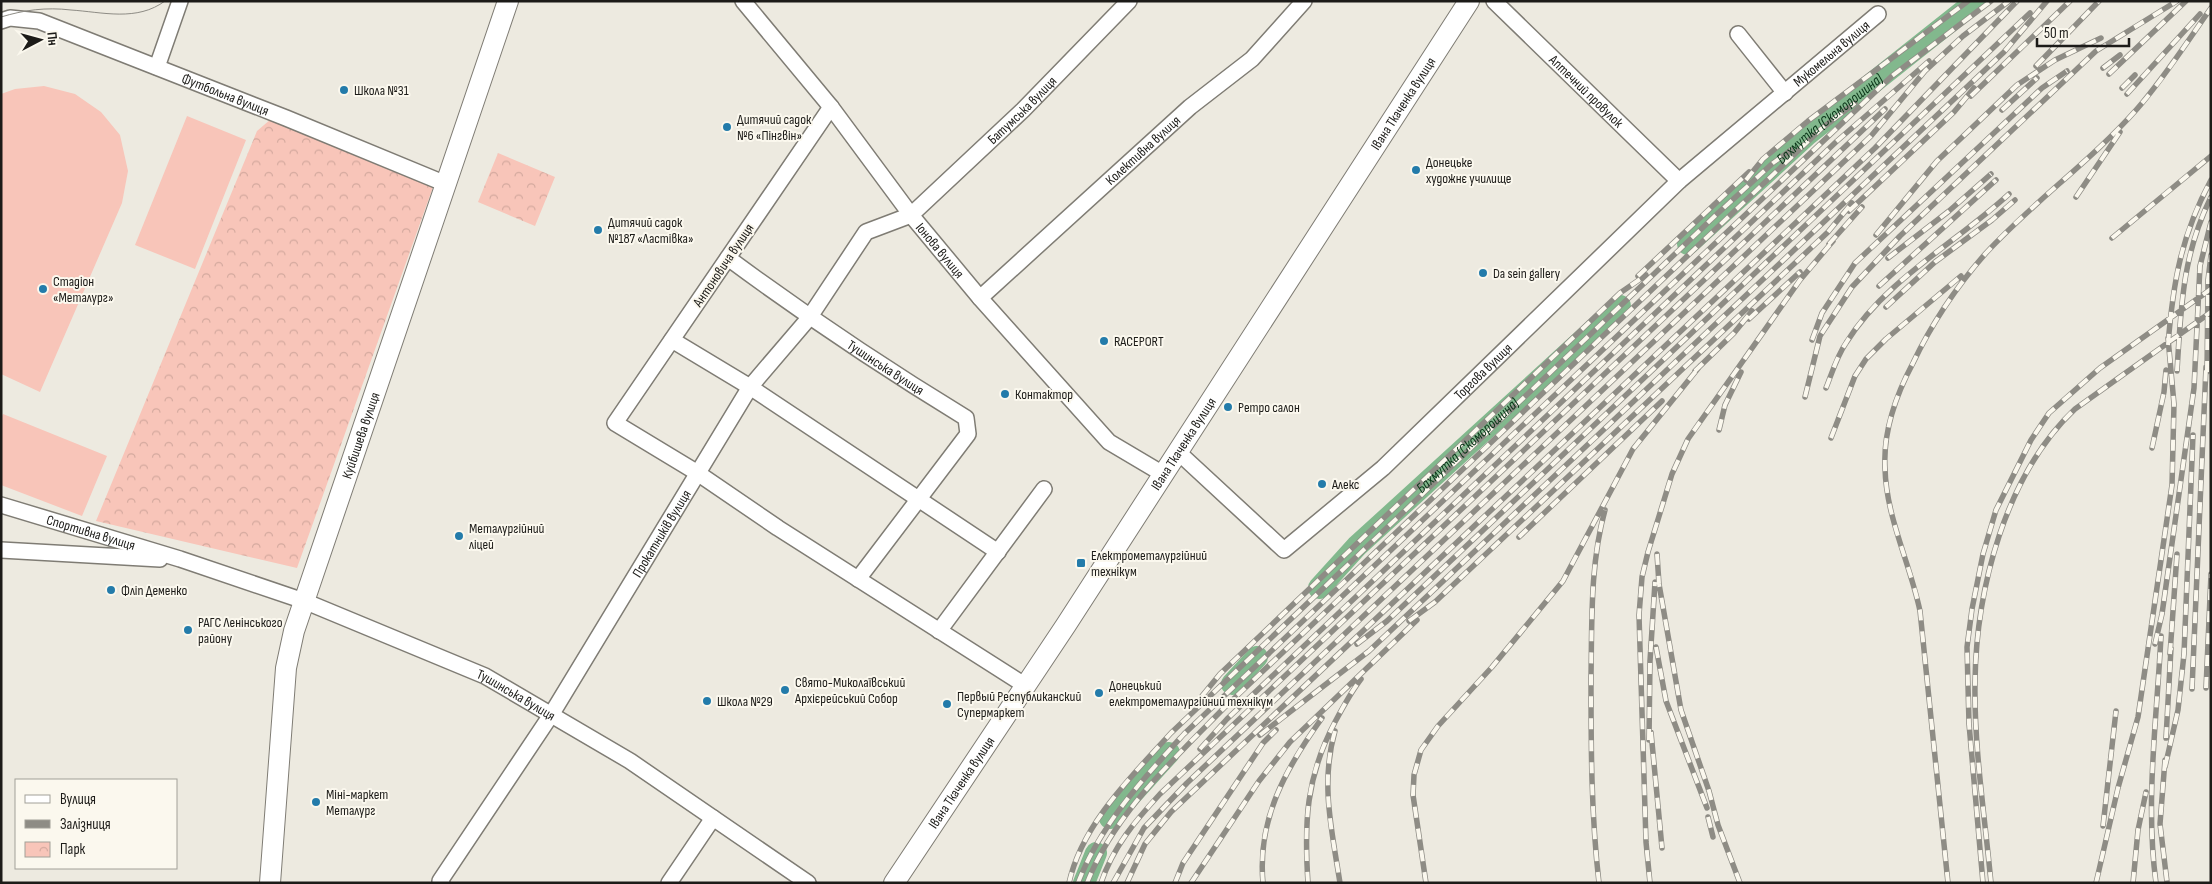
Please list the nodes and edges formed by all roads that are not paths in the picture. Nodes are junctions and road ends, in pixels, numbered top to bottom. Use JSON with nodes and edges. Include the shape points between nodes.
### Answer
{"nodes":[{"id":1,"x":180,"y":1,"type":"edge"},
{"id":2,"x":508,"y":1,"type":"edge"},
{"id":3,"x":1129,"y":1,"type":"edge"},
{"id":4,"x":1304,"y":1,"type":"edge"},
{"id":5,"x":1469,"y":1,"type":"edge"},
{"id":6,"x":1494,"y":1,"type":"edge"},
{"id":7,"x":748,"y":4,"type":"edge"},
{"id":8,"x":1878,"y":14,"type":"dead end"},
{"id":9,"x":1,"y":21,"type":"edge"},
{"id":10,"x":1738,"y":34,"type":"dead end"},
{"id":11,"x":158,"y":67,"type":"junction"},
{"id":12,"x":1785,"y":93,"type":"junction"},
{"id":13,"x":831,"y":107,"type":"junction"},
{"id":14,"x":1679,"y":181,"type":"junction"},
{"id":15,"x":446,"y":184,"type":"junction"},
{"id":16,"x":911,"y":215,"type":"junction"},
{"id":17,"x":728,"y":258,"type":"junction"},
{"id":18,"x":980,"y":298,"type":"junction"},
{"id":19,"x":809,"y":318,"type":"junction"},
{"id":20,"x":672,"y":340,"type":"junction"},
{"id":21,"x":750,"y":387,"type":"junction"},
{"id":22,"x":1178,"y":452,"type":"junction"},
{"id":23,"x":696,"y":472,"type":"junction"},
{"id":24,"x":1163,"y":474,"type":"junction"},
{"id":25,"x":1044,"y":490,"type":"dead end"},
{"id":26,"x":916,"y":499,"type":"junction"},
{"id":27,"x":1,"y":505,"type":"edge"},
{"id":28,"x":1,"y":550,"type":"edge"},
{"id":29,"x":998,"y":552,"type":"junction"},
{"id":30,"x":180,"y":559,"type":"junction"},
{"id":31,"x":858,"y":579,"type":"junction"},
{"id":32,"x":304,"y":601,"type":"junction"},
{"id":33,"x":940,"y":631,"type":"junction"},
{"id":34,"x":1026,"y":686,"type":"junction"},
{"id":35,"x":550,"y":715,"type":"junction"},
{"id":36,"x":713,"y":818,"type":"junction"},
{"id":37,"x":441,"y":882,"type":"edge"},
{"id":38,"x":270,"y":883,"type":"edge"},
{"id":39,"x":669,"y":883,"type":"edge"},
{"id":40,"x":808,"y":883,"type":"edge"},
{"id":41,"x":894,"y":883,"type":"edge"}],
"edges":[{"from":1,"to":11,"type":"street"},
{"from":2,"to":15,"type":"main road","name":"Куйбишева вулиця"},
{"from":3,"to":16,"type":"street","name":"Батумська вулиця","via":[[1023,110]]},
{"from":4,"to":18,"type":"street","name":"Колективна вулиця","via":[[1252,58],[1190,107]]},
{"from":5,"to":22,"type":"main road","name":"Івана Ткаченка вулиця"},
{"from":6,"to":14,"type":"street","name":"Аптечний провулок"},
{"from":7,"to":13,"type":"street","name":"Іонова вулиця"},
{"from":8,"to":12,"type":"street","name":"Мукомельна вулиця"},
{"from":9,"to":11,"type":"street","name":"Футбольна вулиця","via":[[10,18],[39,21]]},
{"from":10,"to":12,"type":"street"},
{"from":11,"to":15,"type":"street","name":"Футбольна вулиця"},
{"from":12,"to":14,"type":"street","name":"Торгова вулиця"},
{"from":13,"to":16,"type":"street","name":"Іонова вулиця"},
{"from":13,"to":17,"type":"street","name":"Антоновича вулиця"},
{"from":14,"to":22,"type":"street","name":"Торгова вулиця","via":[[1383,468],[1284,550]]},
{"from":15,"to":32,"type":"main road","name":"Куйбишева вулиця"},
{"from":16,"to":18,"type":"street","name":"Іонова вулиця"},
{"from":16,"to":19,"type":"street","name":"Прокатників вулиця","via":[[866,232]]},
{"from":17,"to":19,"type":"street","name":"Тушинська вулиця"},
{"from":17,"to":20,"type":"street","name":"Антоновича вулиця"},
{"from":18,"to":24,"type":"street","name":"Іонова вулиця","via":[[1109,442]]},
{"from":19,"to":21,"type":"street","name":"Прокатників вулиця"},
{"from":19,"to":26,"type":"street","name":"Тушинська вулиця","via":[[966,418],[968,434]]},
{"from":20,"to":21,"type":"street"},
{"from":20,"to":23,"type":"street","name":"Антоновича вулиця","via":[[615,423]]},
{"from":21,"to":23,"type":"street","name":"Прокатників вулиця"},
{"from":21,"to":26,"type":"street"},
{"from":22,"to":24,"type":"main road","name":"Івана Ткаченка вулиця"},
{"from":23,"to":31,"type":"street"},
{"from":23,"to":35,"type":"street","name":"Прокатників вулиця"},
{"from":24,"to":34,"type":"main road","name":"Івана Ткаченка вулиця"},
{"from":25,"to":29,"type":"street"},
{"from":26,"to":29,"type":"street"},
{"from":26,"to":31,"type":"street","name":"Тушинська вулиця"},
{"from":27,"to":30,"type":"street","name":"Спортивна вулиця"},
{"from":28,"to":30,"type":"street","name":"Спортивна вулиця"},
{"from":29,"to":33,"type":"street"},
{"from":30,"to":32,"type":"street","name":"Спортивна вулиця"},
{"from":31,"to":33,"type":"street"},
{"from":32,"to":35,"type":"street","name":"Тушинська вулиця","via":[[485,676]]},
{"from":32,"to":38,"type":"main road","name":"Куйбишева вулиця","via":[[286,668]]},
{"from":33,"to":34,"type":"street"},
{"from":34,"to":41,"type":"main road","name":"Івана Ткаченка вулиця"},
{"from":35,"to":36,"type":"street","name":"Тушинська вулиця","via":[[630,761]]},
{"from":35,"to":37,"type":"street","name":"Прокатників вулиця"},
{"from":36,"to":39,"type":"street"},
{"from":36,"to":40,"type":"street","name":"Тушинська вулиця"}]}
